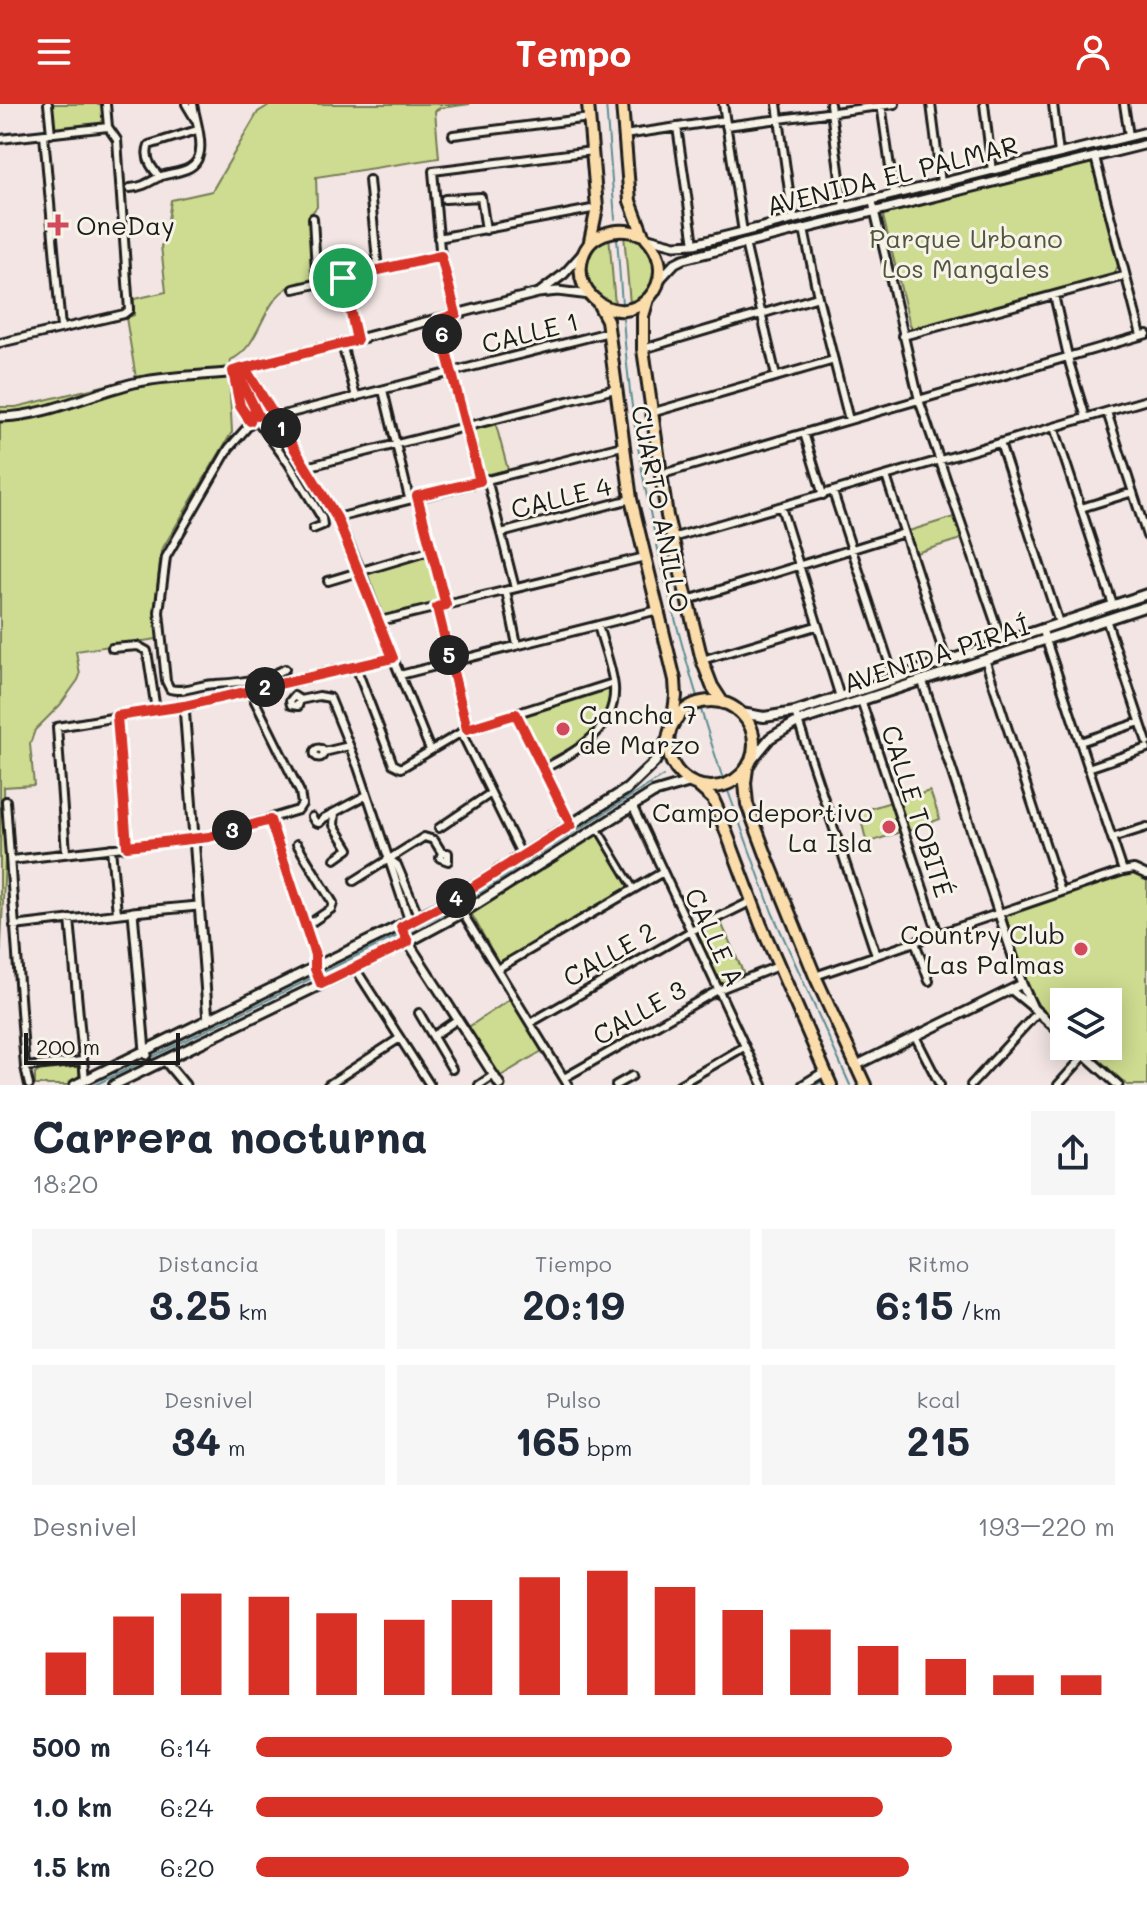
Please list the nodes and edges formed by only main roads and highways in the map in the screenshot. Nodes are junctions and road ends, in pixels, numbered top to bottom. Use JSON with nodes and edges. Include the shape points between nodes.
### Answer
{"nodes":[{"id":1,"x":588,"y":104,"type":"edge"},
{"id":2,"x":622,"y":104,"type":"edge"},
{"id":3,"x":645,"y":236,"type":"junction"},
{"id":4,"x":587,"y":249,"type":"junction"},
{"id":5,"x":594,"y":299,"type":"junction"},
{"id":6,"x":648,"y":299,"type":"junction"},
{"id":7,"x":1147,"y":594,"type":"edge"},
{"id":8,"x":1138,"y":604,"type":"edge"},
{"id":9,"x":1043,"y":634,"type":"junction"},
{"id":10,"x":920,"y":675,"type":"junction"},
{"id":11,"x":723,"y":703,"type":"junction"},
{"id":12,"x":741,"y":713,"type":"junction"},
{"id":13,"x":797,"y":716,"type":"junction"},
{"id":14,"x":670,"y":731,"type":"junction"},
{"id":15,"x":749,"y":765,"type":"junction"},
{"id":16,"x":694,"y":784,"type":"junction"},
{"id":17,"x":150,"y":1058,"type":"junction"},
{"id":18,"x":75,"y":1085,"type":"edge"},
{"id":19,"x":114,"y":1085,"type":"edge"},
{"id":20,"x":829,"y":1085,"type":"edge"},
{"id":21,"x":865,"y":1085,"type":"edge"}],
"edges":[{"from":1,"to":4,"type":"highway","via":[[597,208]]},
{"from":2,"to":3,"type":"highway","via":[[630,201]]},
{"from":3,"to":4,"type":"highway","via":[[606,232]]},
{"from":3,"to":6,"type":"highway","via":[[659,256],[661,278]]},
{"from":4,"to":5,"type":"highway","via":[[581,279]]},
{"from":5,"to":6,"type":"highway","via":[[613,309]]},
{"from":5,"to":14,"type":"highway","name":"CUARTO ANILLO","via":[[607,320],[631,499],[675,680]]},
{"from":6,"to":11,"type":"highway","name":"CUARTO ANILLO","via":[[643,349],[659,475],[702,660]]},
{"from":7,"to":8,"type":"main road","name":"AVENIDA PIRAÍ"},
{"from":8,"to":9,"type":"main road","name":"AVENIDA PIRAÍ","via":[[1106,619]]},
{"from":8,"to":9,"type":"main road","name":"AVENIDA PIRAÍ","via":[[1113,605],[1059,623]]},
{"from":9,"to":10,"type":"main road","name":"AVENIDA PIRAÍ","via":[[985,659]]},
{"from":9,"to":10,"type":"main road","name":"AVENIDA PIRAÍ","via":[[946,660]]},
{"from":10,"to":13,"type":"main road","name":"AVENIDA PIRAÍ","via":[[861,700]]},
{"from":10,"to":13,"type":"main road","name":"AVENIDA PIRAÍ","via":[[894,678]]},
{"from":11,"to":12,"type":"highway"},
{"from":11,"to":14,"type":"highway","via":[[689,707]]},
{"from":12,"to":13,"type":"main road","name":"AVENIDA PIRAÍ"},
{"from":12,"to":15,"type":"highway","via":[[754,741]]},
{"from":13,"to":15,"type":"main road","name":"AVENIDA PIRAÍ"},
{"from":14,"to":16,"type":"highway","via":[[672,763]]},
{"from":14,"to":17,"type":"main road","via":[[646,773],[455,900],[208,1021]]},
{"from":15,"to":16,"type":"highway","via":[[735,780],[716,787]]},
{"from":15,"to":21,"type":"highway","via":[[747,804]]},
{"from":16,"to":17,"type":"main road","via":[[665,788],[632,805],[461,911],[355,968],[165,1061]]},
{"from":16,"to":20,"type":"highway","via":[[718,810]]},
{"from":17,"to":18,"type":"main road"},
{"from":17,"to":19,"type":"main road"}]}
